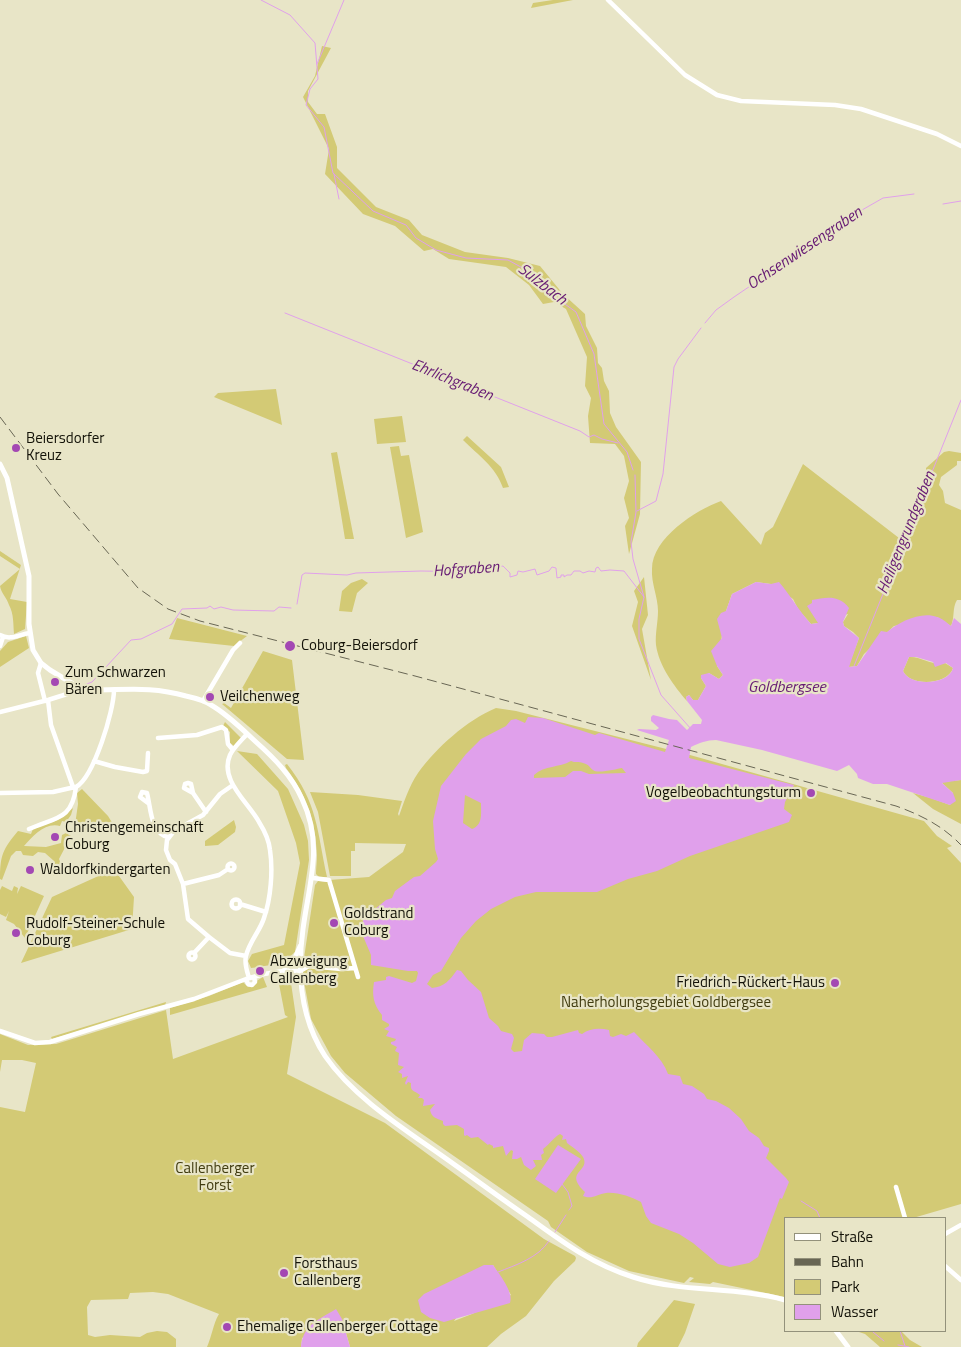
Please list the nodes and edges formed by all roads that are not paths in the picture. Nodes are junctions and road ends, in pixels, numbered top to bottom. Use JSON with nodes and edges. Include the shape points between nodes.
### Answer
{"nodes":[{"id":1,"x":608,"y":0,"type":"edge"},
{"id":2,"x":961,"y":146,"type":"edge"},
{"id":3,"x":0,"y":464,"type":"edge"},
{"id":4,"x":30,"y":633,"type":"junction"},
{"id":5,"x":2,"y":636,"type":"edge"},
{"id":6,"x":240,"y":643,"type":"dead end"},
{"id":7,"x":0,"y":646,"type":"edge"},
{"id":8,"x":41,"y":663,"type":"junction"},
{"id":9,"x":83,"y":689,"type":"junction"},
{"id":10,"x":114,"y":690,"type":"junction"},
{"id":11,"x":46,"y":700,"type":"junction"},
{"id":12,"x":204,"y":701,"type":"junction"},
{"id":13,"x":0,"y":712,"type":"edge"},
{"id":14,"x":247,"y":734,"type":"junction"},
{"id":15,"x":158,"y":738,"type":"dead end"},
{"id":16,"x":233,"y":750,"type":"junction"},
{"id":17,"x":148,"y":753,"type":"dead end"},
{"id":18,"x":94,"y":761,"type":"junction"},
{"id":19,"x":233,"y":785,"type":"junction"},
{"id":20,"x":75,"y":787,"type":"junction"},
{"id":21,"x":0,"y":793,"type":"edge"},
{"id":22,"x":193,"y":793,"type":"dead end"},
{"id":23,"x":148,"y":803,"type":"dead end"},
{"id":24,"x":206,"y":812,"type":"junction"},
{"id":25,"x":30,"y":829,"type":"dead end"},
{"id":26,"x":168,"y":837,"type":"junction"},
{"id":27,"x":228,"y":869,"type":"dead end"},
{"id":28,"x":313,"y":878,"type":"junction"},
{"id":29,"x":183,"y":884,"type":"junction"},
{"id":30,"x":240,"y":904,"type":"dead end"},
{"id":31,"x":266,"y":912,"type":"junction"},
{"id":32,"x":209,"y":938,"type":"junction"},
{"id":33,"x":302,"y":941,"type":"junction"},
{"id":34,"x":194,"y":953,"type":"dead end"},
{"id":35,"x":246,"y":956,"type":"junction"},
{"id":36,"x":288,"y":967,"type":"junction"},
{"id":37,"x":300,"y":967,"type":"junction"},
{"id":38,"x":355,"y":968,"type":"junction"},
{"id":39,"x":282,"y":971,"type":"junction"},
{"id":40,"x":358,"y":977,"type":"dead end"},
{"id":41,"x":250,"y":978,"type":"junction"},
{"id":42,"x":0,"y":1031,"type":"edge"},
{"id":43,"x":896,"y":1187,"type":"dead end"},
{"id":44,"x":904,"y":1217,"type":"edge"},
{"id":45,"x":961,"y":1225,"type":"edge"},
{"id":46,"x":946,"y":1233,"type":"edge"},
{"id":47,"x":946,"y":1267,"type":"edge"},
{"id":48,"x":961,"y":1280,"type":"edge"},
{"id":49,"x":784,"y":1300,"type":"edge"},
{"id":50,"x":837,"y":1332,"type":"edge"},
{"id":51,"x":848,"y":1347,"type":"edge"}],
"edges":[{"from":1,"to":2,"type":"street","via":[[685,74],[717,95],[741,101],[861,109],[937,134]]},
{"from":3,"to":4,"type":"street","via":[[7,478],[30,576]]},
{"from":4,"to":5,"type":"street","via":[[12,638]]},
{"from":4,"to":8,"type":"street"},
{"from":5,"to":7,"type":"street"},
{"from":6,"to":12,"type":"street"},
{"from":8,"to":9,"type":"street"},
{"from":8,"to":11,"type":"street","via":[[38,673]]},
{"from":9,"to":10,"type":"street"},
{"from":9,"to":11,"type":"street"},
{"from":10,"to":12,"type":"street","via":[[154,689]]},
{"from":10,"to":18,"type":"street","via":[[107,727]]},
{"from":11,"to":13,"type":"street"},
{"from":11,"to":20,"type":"street","via":[[51,725]]},
{"from":12,"to":14,"type":"street"},
{"from":14,"to":16,"type":"street"},
{"from":14,"to":28,"type":"street","via":[[274,759],[293,783],[308,812],[313,834]]},
{"from":15,"to":16,"type":"street","via":[[197,735],[222,727]]},
{"from":16,"to":19,"type":"street","via":[[228,771]]},
{"from":17,"to":18,"type":"street","via":[[147,771],[143,772]]},
{"from":18,"to":20,"type":"street","via":[[84,780]]},
{"from":19,"to":24,"type":"street","via":[[220,794]]},
{"from":19,"to":31,"type":"street","via":[[260,823],[270,848]]},
{"from":20,"to":21,"type":"street","via":[[53,792]]},
{"from":20,"to":25,"type":"street","via":[[70,809],[60,817]]},
{"from":22,"to":24,"type":"street"},
{"from":23,"to":26,"type":"street","via":[[155,828]]},
{"from":24,"to":26,"type":"street"},
{"from":26,"to":29,"type":"street","via":[[167,854]]},
{"from":27,"to":29,"type":"street","via":[[219,875]]},
{"from":28,"to":33,"type":"street"},
{"from":28,"to":38,"type":"street","via":[[329,880]]},
{"from":29,"to":32,"type":"street","via":[[188,919]]},
{"from":30,"to":31,"type":"street"},
{"from":31,"to":35,"type":"street"},
{"from":32,"to":34,"type":"street"},
{"from":32,"to":35,"type":"street","via":[[233,954]]},
{"from":33,"to":36,"type":"street"},
{"from":33,"to":37,"type":"street"},
{"from":35,"to":41,"type":"street"},
{"from":36,"to":37,"type":"street"},
{"from":36,"to":39,"type":"street"},
{"from":37,"to":38,"type":"street"},
{"from":37,"to":39,"type":"street"},
{"from":37,"to":49,"type":"street","via":[[302,995],[310,1027],[340,1076],[382,1112],[568,1246],[611,1270],[650,1282]]},
{"from":38,"to":40,"type":"street"},
{"from":39,"to":41,"type":"street"},
{"from":41,"to":42,"type":"street","via":[[194,999],[50,1042],[35,1043]]},
{"from":43,"to":44,"type":"street"},
{"from":45,"to":46,"type":"street"},
{"from":47,"to":48,"type":"street"},
{"from":50,"to":51,"type":"street"}]}
